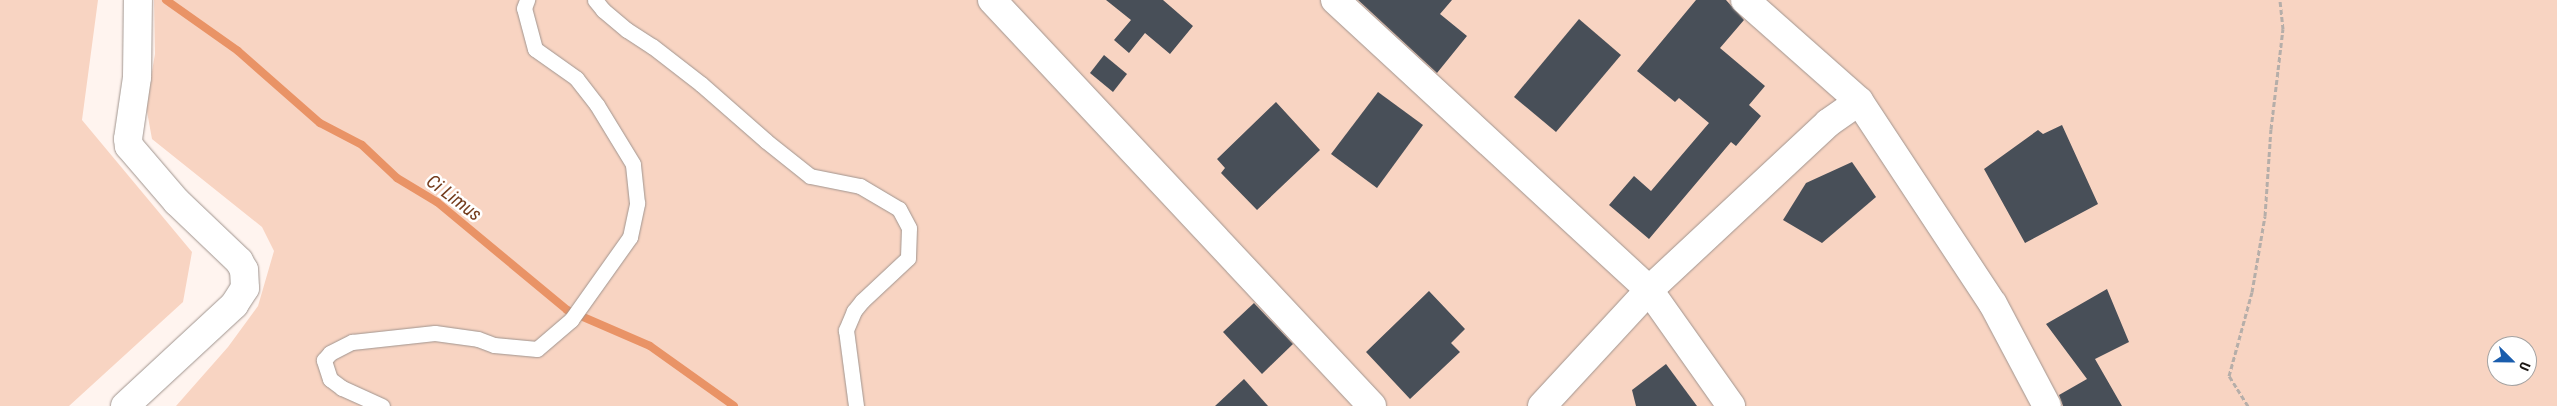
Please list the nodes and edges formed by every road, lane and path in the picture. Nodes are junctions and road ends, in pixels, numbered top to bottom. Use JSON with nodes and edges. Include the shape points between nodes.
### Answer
{"nodes":[{"id":1,"x":138,"y":0,"type":"edge"},
{"id":2,"x":527,"y":0,"type":"edge"},
{"id":3,"x":595,"y":0,"type":"edge"},
{"id":4,"x":992,"y":0,"type":"edge"},
{"id":5,"x":1335,"y":0,"type":"edge"},
{"id":6,"x":1745,"y":0,"type":"edge"},
{"id":7,"x":2280,"y":0,"type":"edge"},
{"id":8,"x":1859,"y":101,"type":"junction"},
{"id":9,"x":1649,"y":290,"type":"junction"},
{"id":10,"x":125,"y":406,"type":"edge"},
{"id":11,"x":382,"y":406,"type":"edge"},
{"id":12,"x":856,"y":406,"type":"edge"},
{"id":13,"x":1372,"y":406,"type":"edge"},
{"id":14,"x":1542,"y":406,"type":"edge"},
{"id":15,"x":1731,"y":406,"type":"edge"},
{"id":16,"x":2047,"y":406,"type":"edge"},
{"id":17,"x":2248,"y":406,"type":"edge"}],
"edges":[{"from":1,"to":10,"type":"street","via":[[137,77],[128,138],[130,146],[177,202],[239,261],[244,270],[245,288],[234,305]]},
{"from":2,"to":11,"type":"lane","via":[[524,8],[535,50],[576,78],[597,105],[633,164],[637,203],[630,237],[570,320],[537,349],[494,346],[478,339],[435,333],[352,342],[330,353],[324,360],[330,379]]},
{"from":3,"to":12,"type":"lane","via":[[627,30],[701,84],[810,176],[860,186],[899,210],[909,228],[908,258],[862,300],[846,330]]},
{"from":4,"to":13,"type":"street"},
{"from":5,"to":9,"type":"street"},
{"from":6,"to":8,"type":"street"},
{"from":7,"to":17,"type":"path","via":[[2283,29],[2265,216],[2252,292],[2229,376]]},
{"from":8,"to":9,"type":"street","via":[[1828,123]]},
{"from":8,"to":16,"type":"street","via":[[1993,304]]},
{"from":9,"to":14,"type":"street"},
{"from":9,"to":15,"type":"street"}]}
